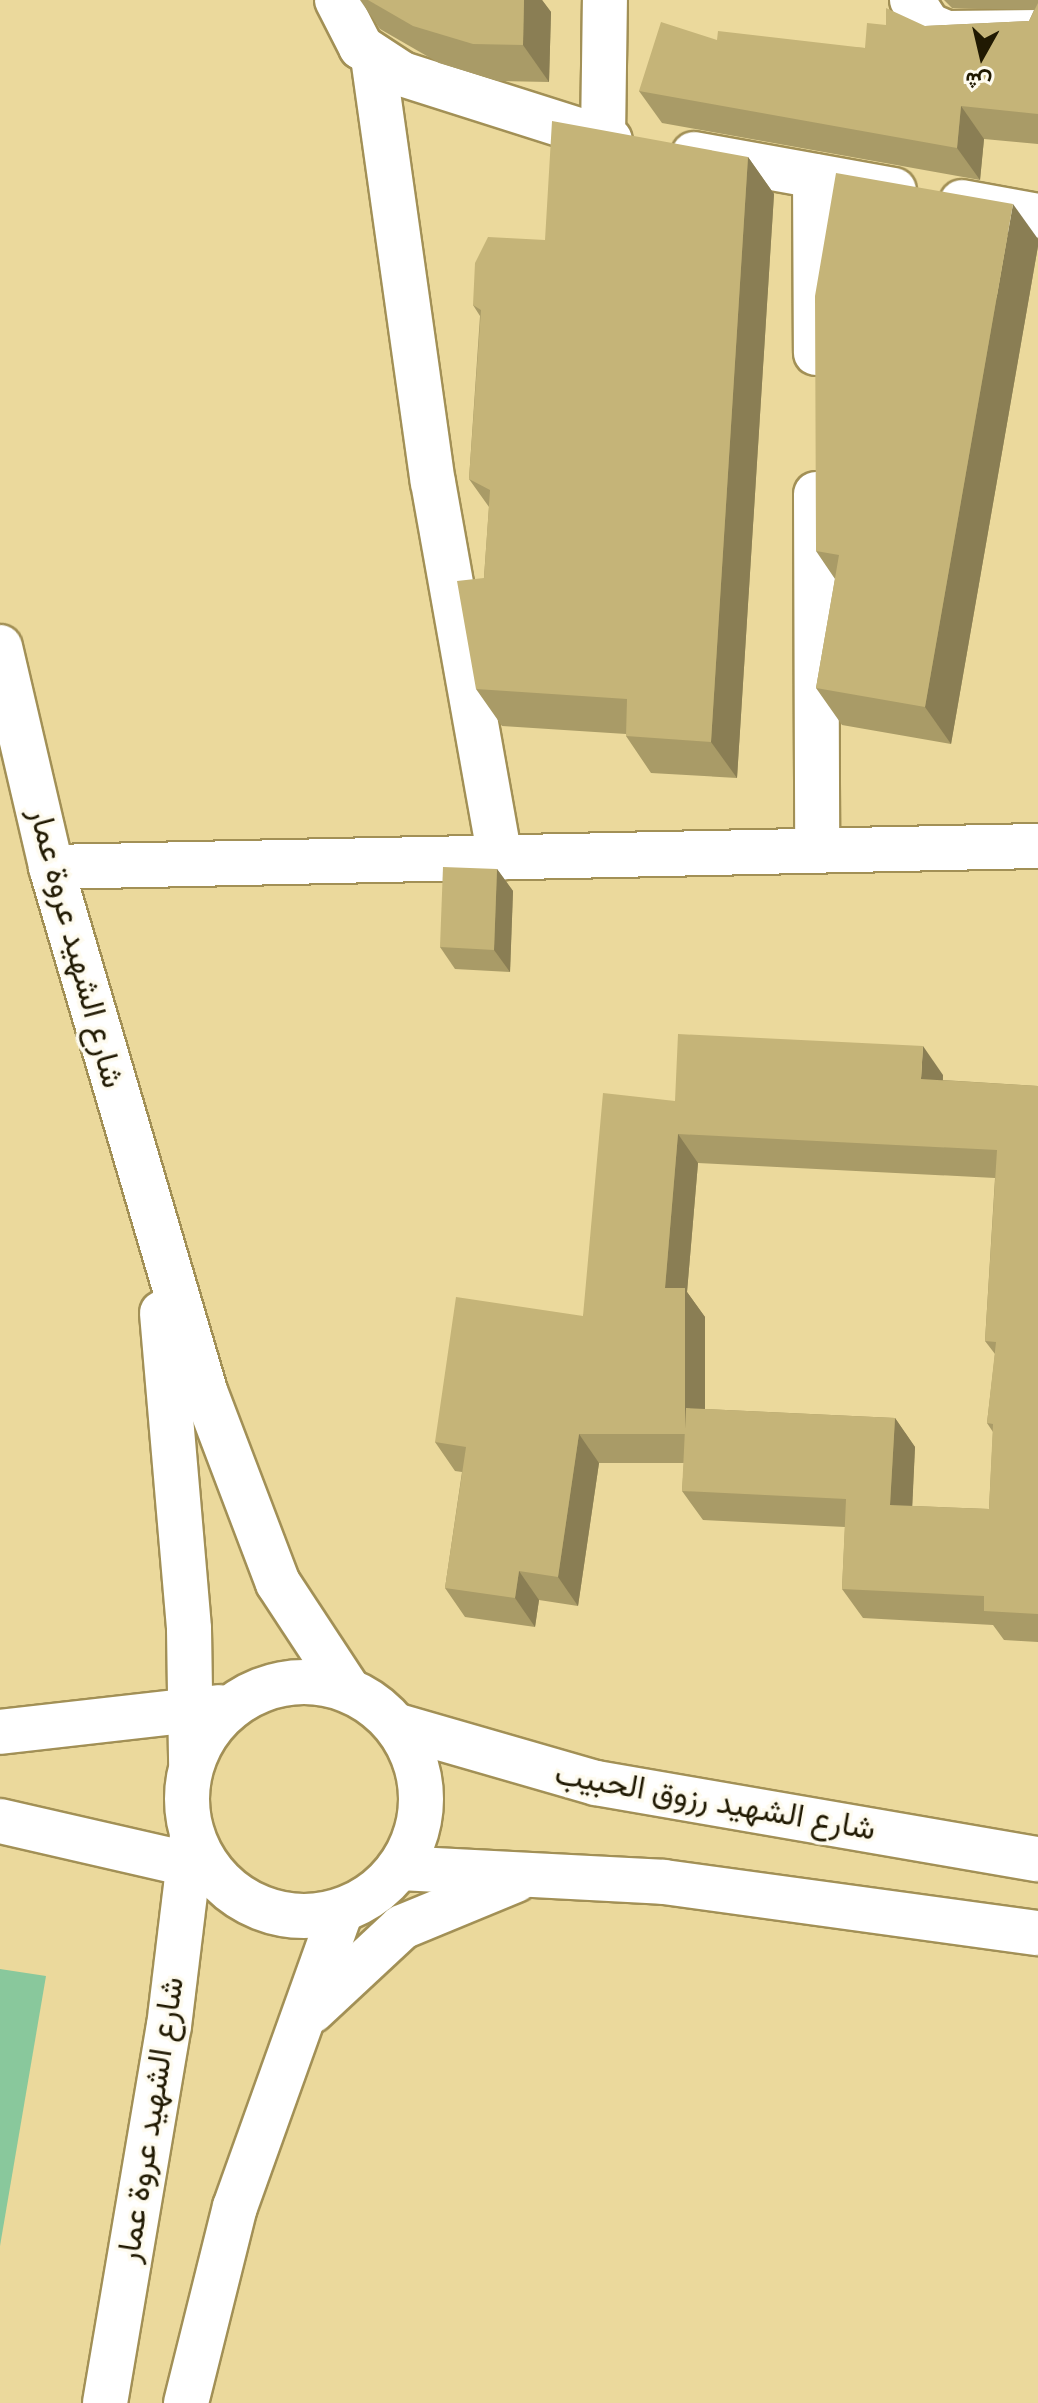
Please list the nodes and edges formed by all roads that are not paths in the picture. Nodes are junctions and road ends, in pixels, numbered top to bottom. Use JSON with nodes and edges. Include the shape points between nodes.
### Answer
{"nodes":[{"id":1,"x":337,"y":0,"type":"edge"},
{"id":2,"x":605,"y":0,"type":"edge"},
{"id":3,"x":912,"y":0,"type":"edge"},
{"id":4,"x":1038,"y":32,"type":"edge"},
{"id":5,"x":373,"y":57,"type":"junction"},
{"id":6,"x":603,"y":138,"type":"junction"},
{"id":7,"x":815,"y":176,"type":"junction"},
{"id":8,"x":1038,"y":216,"type":"edge"},
{"id":9,"x":816,"y":395,"type":"edge"},
{"id":10,"x":816,"y":458,"type":"edge"},
{"id":11,"x":0,"y":647,"type":"edge"},
{"id":12,"x":1038,"y":846,"type":"edge"},
{"id":13,"x":817,"y":850,"type":"junction"},
{"id":14,"x":500,"y":858,"type":"junction"},
{"id":15,"x":51,"y":867,"type":"junction"},
{"id":16,"x":157,"y":1247,"type":"junction"},
{"id":17,"x":347,"y":1688,"type":"junction"},
{"id":18,"x":234,"y":1704,"type":"junction"},
{"id":19,"x":190,"y":1711,"type":"junction"},
{"id":20,"x":398,"y":1726,"type":"junction"},
{"id":21,"x":0,"y":1732,"type":"edge"},
{"id":22,"x":191,"y":1764,"type":"junction"},
{"id":23,"x":0,"y":1821,"type":"edge"},
{"id":24,"x":196,"y":1856,"type":"junction"},
{"id":25,"x":1038,"y":1859,"type":"edge"},
{"id":26,"x":399,"y":1868,"type":"junction"},
{"id":27,"x":546,"y":1873,"type":"junction"},
{"id":28,"x":341,"y":1911,"type":"junction"},
{"id":29,"x":1038,"y":1933,"type":"edge"},
{"id":30,"x":293,"y":2035,"type":"junction"},
{"id":31,"x":105,"y":2403,"type":"edge"},
{"id":32,"x":186,"y":2403,"type":"edge"}],
"edges":[{"from":1,"to":5,"type":"street","via":[[346,26]]},
{"from":2,"to":6,"type":"street"},
{"from":3,"to":4,"type":"street","via":[[928,25],[947,33]]},
{"from":5,"to":6,"type":"street","via":[[429,86]]},
{"from":5,"to":14,"type":"street","via":[[433,482]]},
{"from":6,"to":7,"type":"street"},
{"from":7,"to":8,"type":"street"},
{"from":7,"to":9,"type":"street"},
{"from":10,"to":13,"type":"street"},
{"from":11,"to":15,"type":"street","name":"شارع الشهيد عروة عمار"},
{"from":12,"to":13,"type":"street"},
{"from":13,"to":14,"type":"street"},
{"from":14,"to":15,"type":"street"},
{"from":15,"to":16,"type":"street","name":"شارع الشهيد عروة عمار"},
{"from":16,"to":17,"type":"street","name":"شارع الشهيد عروة عمار","via":[[278,1583]]},
{"from":16,"to":19,"type":"street","name":"شارع الشهيد عروة عمار"},
{"from":17,"to":18,"type":"street","via":[[308,1681],[269,1686]]},
{"from":17,"to":20,"type":"street"},
{"from":18,"to":19,"type":"street"},
{"from":18,"to":22,"type":"street","via":[[208,1730]]},
{"from":19,"to":21,"type":"street"},
{"from":19,"to":22,"type":"street","name":"شارع الشهيد عروة عمار"},
{"from":20,"to":25,"type":"street","name":"شارع الشهيد رزوق الحبيب","via":[[596,1783]]},
{"from":20,"to":26,"type":"street","via":[[421,1782],[422,1812]]},
{"from":22,"to":24,"type":"street"},
{"from":23,"to":24,"type":"street"},
{"from":24,"to":28,"type":"street","via":[[268,1911]]},
{"from":24,"to":31,"type":"street","name":"شارع الشهيد عروة عمار"},
{"from":26,"to":27,"type":"street"},
{"from":26,"to":28,"type":"street"},
{"from":27,"to":29,"type":"street","via":[[780,1895]]},
{"from":27,"to":30,"type":"street","via":[[447,1903],[402,1927],[325,1995]]},
{"from":28,"to":30,"type":"street"},
{"from":30,"to":32,"type":"street","via":[[211,2285]]}]}
